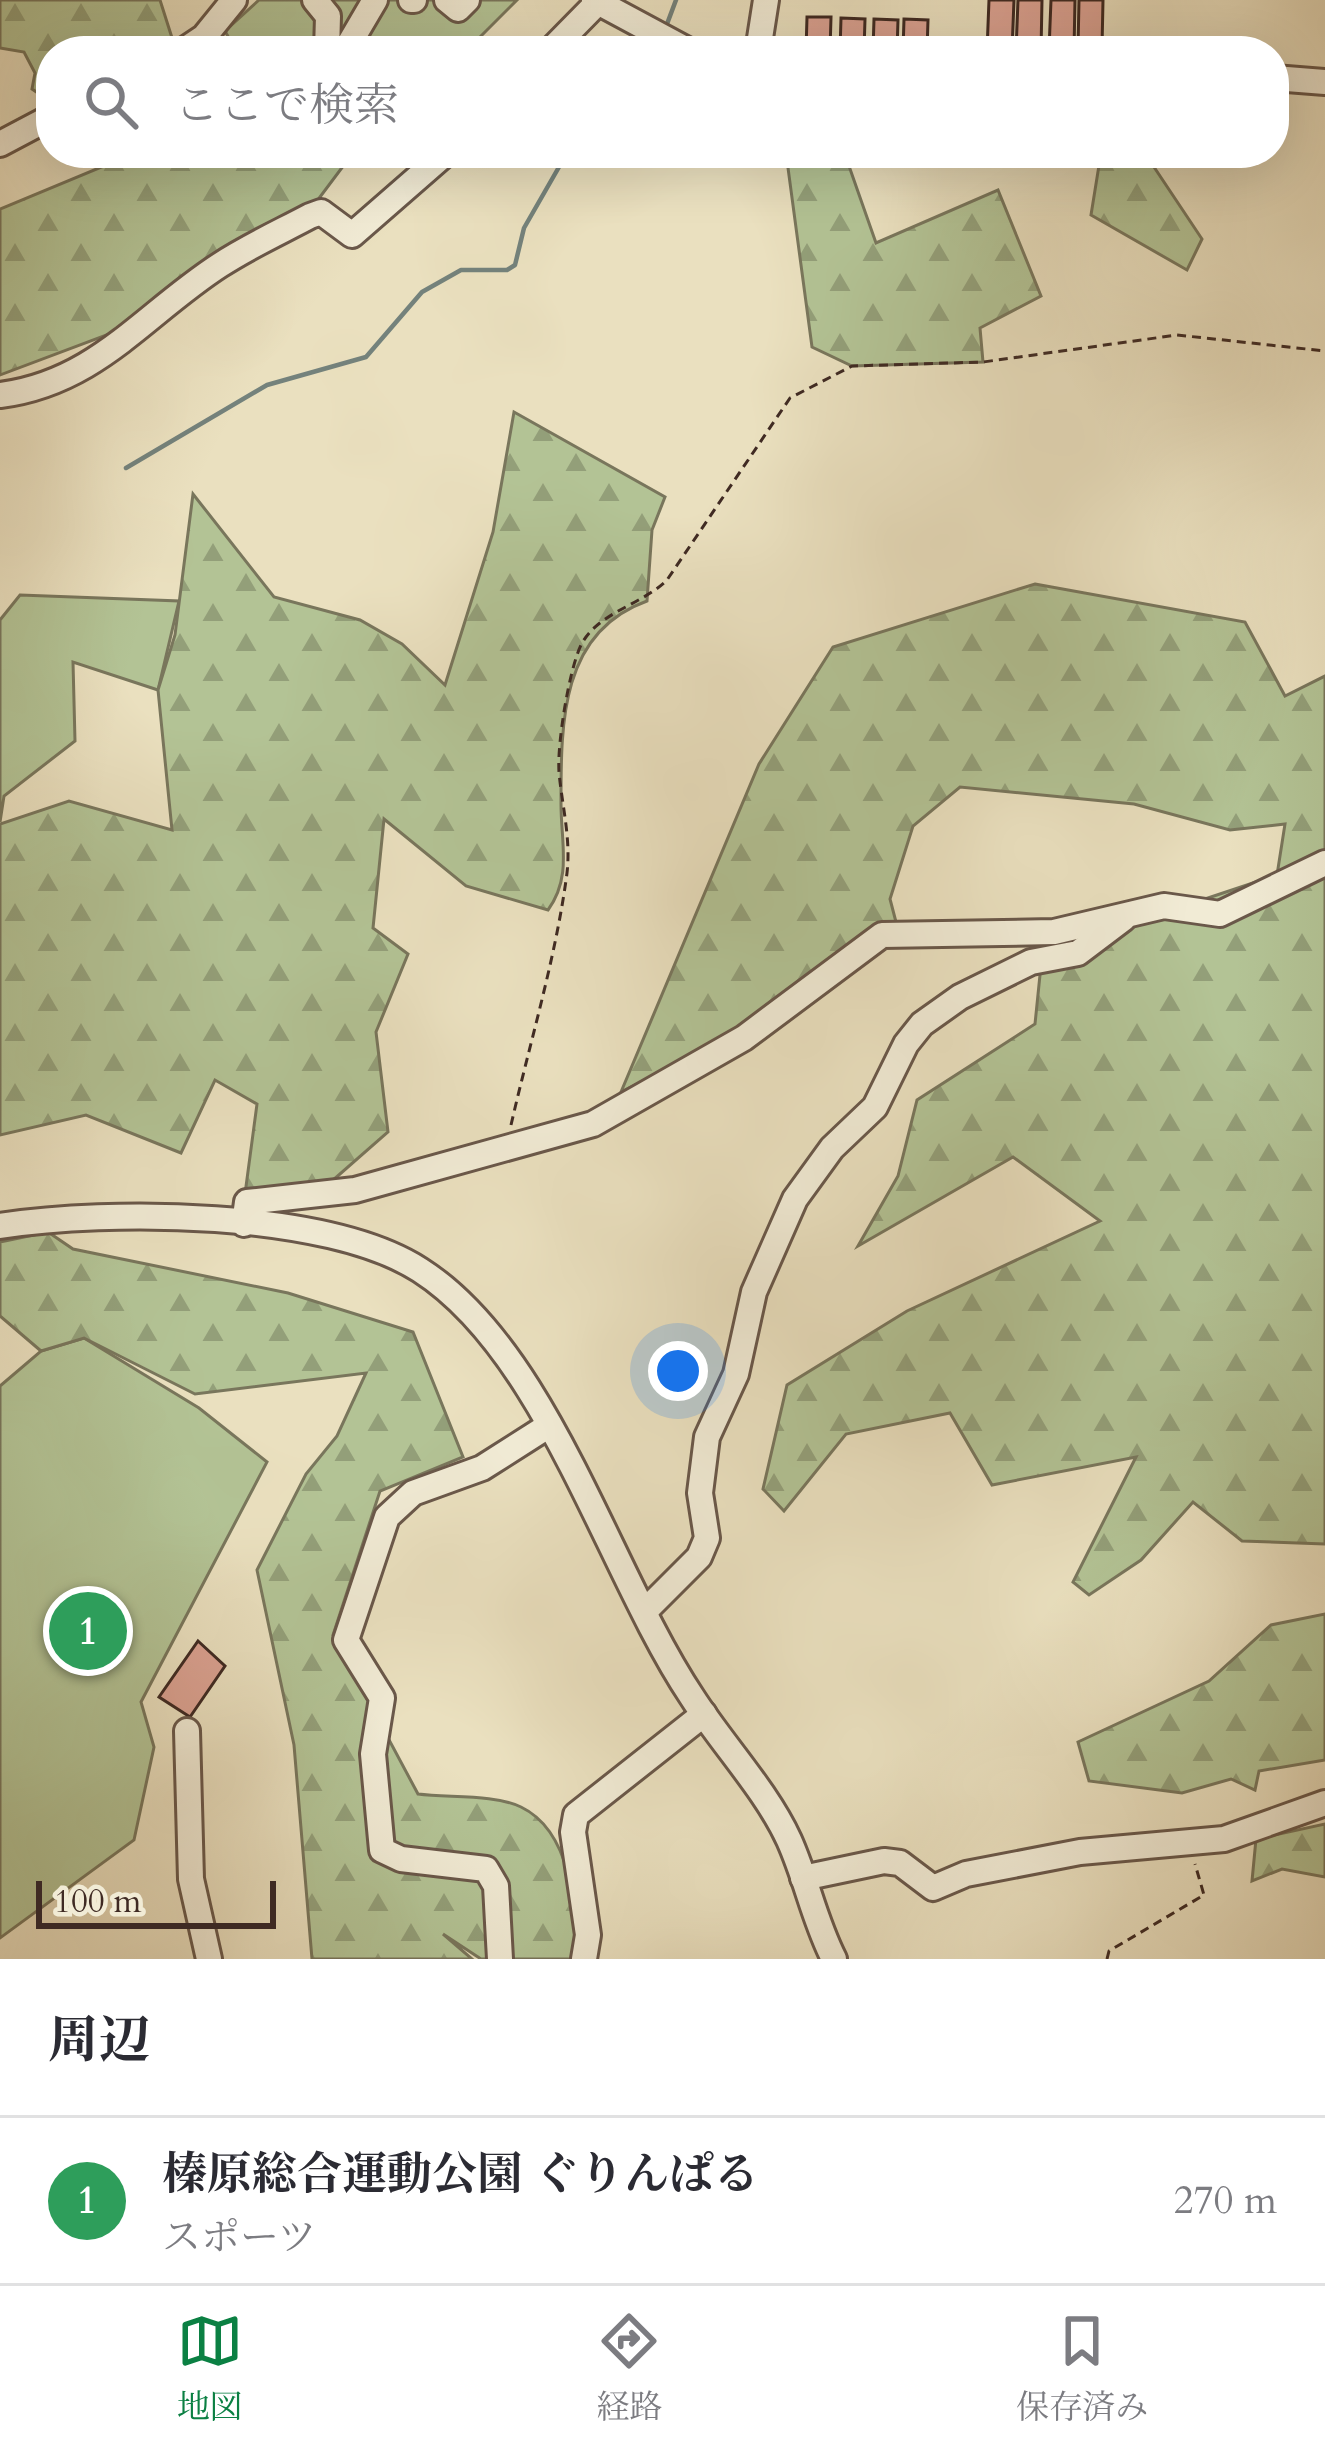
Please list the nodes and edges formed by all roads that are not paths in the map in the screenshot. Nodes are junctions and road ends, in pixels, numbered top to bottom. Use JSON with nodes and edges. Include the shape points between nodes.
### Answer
{"nodes":[{"id":1,"x":234,"y":0,"type":"edge"},
{"id":2,"x":315,"y":0,"type":"edge"},
{"id":3,"x":375,"y":0,"type":"edge"},
{"id":4,"x":447,"y":0,"type":"edge"},
{"id":5,"x":467,"y":0,"type":"edge"},
{"id":6,"x":766,"y":0,"type":"edge"},
{"id":7,"x":597,"y":1,"type":"edge"},
{"id":8,"x":205,"y":36,"type":"edge"},
{"id":9,"x":327,"y":36,"type":"edge"},
{"id":10,"x":354,"y":36,"type":"edge"},
{"id":11,"x":564,"y":36,"type":"edge"},
{"id":12,"x":661,"y":36,"type":"edge"},
{"id":13,"x":760,"y":36,"type":"edge"},
{"id":14,"x":1289,"y":79,"type":"edge"},
{"id":15,"x":1325,"y":82,"type":"edge"},
{"id":16,"x":36,"y":126,"type":"edge"},
{"id":17,"x":0,"y":144,"type":"edge"},
{"id":18,"x":429,"y":168,"type":"edge"},
{"id":19,"x":0,"y":395,"type":"edge"},
{"id":20,"x":1325,"y":863,"type":"edge"},
{"id":21,"x":1123,"y":920,"type":"junction"},
{"id":22,"x":244,"y":1224,"type":"junction"},
{"id":23,"x":0,"y":1226,"type":"edge"},
{"id":24,"x":548,"y":1426,"type":"junction"},
{"id":25,"x":645,"y":1611,"type":"junction"},
{"id":26,"x":704,"y":1714,"type":"junction"},
{"id":27,"x":187,"y":1731,"type":"dead end"},
{"id":28,"x":1325,"y":1803,"type":"edge"},
{"id":29,"x":803,"y":1878,"type":"junction"},
{"id":30,"x":209,"y":1959,"type":"edge"},
{"id":31,"x":500,"y":1959,"type":"edge"},
{"id":32,"x":584,"y":1959,"type":"edge"},
{"id":33,"x":834,"y":1959,"type":"edge"}],
"edges":[{"from":1,"to":8,"type":"street"},
{"from":2,"to":9,"type":"street","via":[[328,16]]},
{"from":3,"to":10,"type":"street"},
{"from":4,"to":5,"type":"street","via":[[458,9]]},
{"from":6,"to":13,"type":"street"},
{"from":7,"to":11,"type":"street"},
{"from":7,"to":12,"type":"street"},
{"from":14,"to":15,"type":"street"},
{"from":16,"to":17,"type":"street"},
{"from":18,"to":19,"type":"street","via":[[352,236],[321,212],[310,216],[218,266],[113,350],[43,390]]},
{"from":20,"to":21,"type":"street","via":[[1220,914],[1164,906]]},
{"from":21,"to":22,"type":"street","via":[[1054,932],[882,935],[744,1038],[574,1132],[355,1190],[248,1202]]},
{"from":21,"to":25,"type":"street","via":[[1078,953],[1031,962],[922,1024],[875,1107],[796,1199],[754,1292],[736,1374],[707,1437],[700,1493],[707,1538],[700,1557]]},
{"from":22,"to":23,"type":"street","via":[[56,1218]]},
{"from":22,"to":24,"type":"street","via":[[321,1232],[416,1268],[498,1351]]},
{"from":24,"to":25,"type":"street"},
{"from":24,"to":31,"type":"street","via":[[482,1468],[413,1493],[387,1517],[346,1640],[382,1698],[373,1754],[382,1850],[486,1870],[496,1886]]},
{"from":25,"to":26,"type":"street"},
{"from":26,"to":29,"type":"street","via":[[788,1837]]},
{"from":26,"to":32,"type":"street","via":[[576,1815]]},
{"from":27,"to":30,"type":"street","via":[[191,1880]]},
{"from":28,"to":29,"type":"street","via":[[1208,1842],[1080,1852],[933,1888],[900,1862]]},
{"from":29,"to":33,"type":"street"}]}
